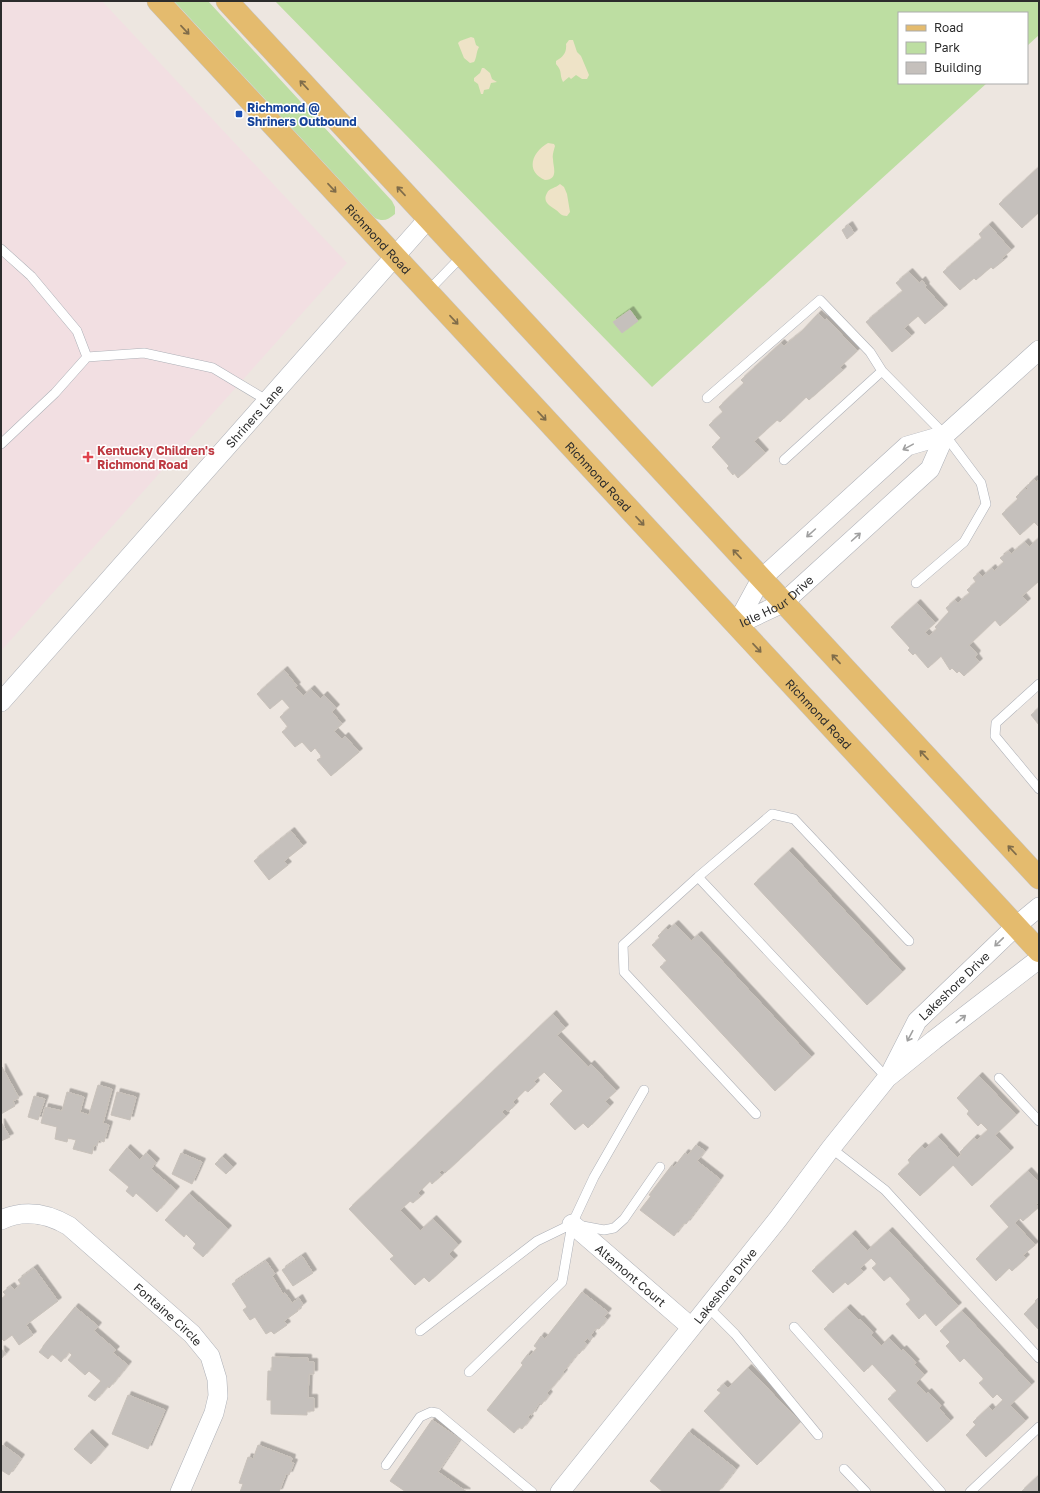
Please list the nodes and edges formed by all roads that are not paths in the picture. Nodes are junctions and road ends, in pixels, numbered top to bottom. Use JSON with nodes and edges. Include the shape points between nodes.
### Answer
{"nodes":[{"id":1,"x":158,"y":1,"type":"edge"},
{"id":2,"x":227,"y":1,"type":"edge"},
{"id":3,"x":428,"y":219,"type":"junction"},
{"id":4,"x":1,"y":249,"type":"edge"},
{"id":5,"x":395,"y":256,"type":"junction"},
{"id":6,"x":462,"y":256,"type":"junction"},
{"id":7,"x":428,"y":291,"type":"junction"},
{"id":8,"x":1039,"y":350,"type":"edge"},
{"id":9,"x":87,"y":357,"type":"junction"},
{"id":10,"x":882,"y":371,"type":"junction"},
{"id":11,"x":707,"y":398,"type":"dead end"},
{"id":12,"x":268,"y":401,"type":"junction"},
{"id":13,"x":945,"y":435,"type":"junction"},
{"id":14,"x":1,"y":444,"type":"edge"},
{"id":15,"x":784,"y":460,"type":"dead end"},
{"id":16,"x":761,"y":579,"type":"junction"},
{"id":17,"x":916,"y":583,"type":"dead end"},
{"id":18,"x":783,"y":603,"type":"junction"},
{"id":19,"x":736,"y":625,"type":"junction"},
{"id":20,"x":1039,"y":684,"type":"edge"},
{"id":21,"x":1,"y":702,"type":"edge"},
{"id":22,"x":1039,"y":789,"type":"edge"},
{"id":23,"x":698,"y":877,"type":"junction"},
{"id":24,"x":1039,"y":878,"type":"edge"},
{"id":25,"x":1039,"y":907,"type":"edge"},
{"id":26,"x":1016,"y":926,"type":"junction"},
{"id":27,"x":909,"y":941,"type":"dead end"},
{"id":28,"x":1039,"y":951,"type":"edge"},
{"id":29,"x":1039,"y":959,"type":"edge"},
{"id":30,"x":887,"y":1078,"type":"junction"},
{"id":31,"x":999,"y":1078,"type":"dead end"},
{"id":32,"x":644,"y":1090,"type":"dead end"},
{"id":33,"x":756,"y":1114,"type":"dead end"},
{"id":34,"x":1039,"y":1121,"type":"edge"},
{"id":35,"x":831,"y":1148,"type":"junction"},
{"id":36,"x":660,"y":1167,"type":"dead end"},
{"id":37,"x":1,"y":1220,"type":"edge"},
{"id":38,"x":572,"y":1224,"type":"junction"},
{"id":39,"x":707,"y":1306,"type":"junction"},
{"id":40,"x":691,"y":1326,"type":"junction"},
{"id":41,"x":794,"y":1326,"type":"dead end"},
{"id":42,"x":420,"y":1331,"type":"dead end"},
{"id":43,"x":1039,"y":1358,"type":"edge"},
{"id":44,"x":469,"y":1372,"type":"dead end"},
{"id":45,"x":1039,"y":1427,"type":"edge"},
{"id":46,"x":818,"y":1435,"type":"dead end"},
{"id":47,"x":386,"y":1465,"type":"dead end"},
{"id":48,"x":844,"y":1469,"type":"dead end"},
{"id":49,"x":180,"y":1492,"type":"edge"},
{"id":50,"x":532,"y":1492,"type":"edge"},
{"id":51,"x":560,"y":1492,"type":"edge"},
{"id":52,"x":866,"y":1492,"type":"edge"},
{"id":53,"x":941,"y":1492,"type":"edge"},
{"id":54,"x":970,"y":1492,"type":"edge"}],
"edges":[{"from":1,"to":5,"type":"main road","name":"Richmond Road","one_way":true},
{"from":3,"to":2,"type":"main road","one_way":true},
{"from":3,"to":5,"type":"street","name":"Shriners Lane"},
{"from":3,"to":6,"type":"main road"},
{"from":4,"to":9,"type":"lane","via":[[31,276],[77,331]]},
{"from":5,"to":7,"type":"main road","name":"Richmond Road"},
{"from":5,"to":12,"type":"street","name":"Shriners Lane"},
{"from":6,"to":7,"type":"lane"},
{"from":16,"to":6,"type":"main road","one_way":true},
{"from":7,"to":19,"type":"main road","name":"Richmond Road","one_way":true},
{"from":8,"to":13,"type":"street","name":"Idle Hour Drive"},
{"from":9,"to":12,"type":"lane","via":[[144,353],[213,368]]},
{"from":9,"to":14,"type":"lane","via":[[55,393]]},
{"from":10,"to":11,"type":"lane","via":[[870,352],[820,300]]},
{"from":10,"to":13,"type":"lane"},
{"from":10,"to":15,"type":"lane"},
{"from":12,"to":21,"type":"street","name":"Shriners Lane"},
{"from":13,"to":16,"type":"street","name":"Idle Hour Drive","one_way":true,"via":[[907,446]]},
{"from":13,"to":17,"type":"lane","via":[[981,483],[986,504],[964,542]]},
{"from":18,"to":13,"type":"street","name":"Idle Hour Drive","one_way":true,"via":[[930,469]]},
{"from":16,"to":18,"type":"main road"},
{"from":16,"to":19,"type":"street","name":"Idle Hour Drive"},
{"from":18,"to":19,"type":"street","name":"Idle Hour Drive"},
{"from":24,"to":18,"type":"main road","one_way":true},
{"from":19,"to":26,"type":"main road","name":"Richmond Road","one_way":true},
{"from":20,"to":22,"type":"lane","via":[[996,723],[995,736]]},
{"from":23,"to":27,"type":"lane","via":[[772,814],[794,819]]},
{"from":23,"to":30,"type":"lane"},
{"from":23,"to":33,"type":"lane","via":[[623,945],[624,972]]},
{"from":25,"to":26,"type":"street","name":"Lakeshore Drive"},
{"from":26,"to":28,"type":"main road","name":"Richmond Road"},
{"from":26,"to":30,"type":"street","name":"Lakeshore Drive","one_way":true,"via":[[917,1021]]},
{"from":30,"to":29,"type":"street","name":"Lakeshore Drive","one_way":true},
{"from":30,"to":35,"type":"street","name":"Lakeshore Drive"},
{"from":31,"to":34,"type":"lane"},
{"from":32,"to":38,"type":"lane","via":[[594,1177]]},
{"from":35,"to":39,"type":"street","name":"Lakeshore Drive","via":[[778,1219]]},
{"from":35,"to":43,"type":"lane","via":[[885,1190]]},
{"from":36,"to":38,"type":"lane","via":[[624,1219],[614,1228],[604,1230]]},
{"from":37,"to":49,"type":"street","name":"Fontaine Circle","via":[[12,1215],[39,1214],[69,1226],[192,1334],[210,1356],[217,1379],[218,1396]]},
{"from":38,"to":40,"type":"street","name":"Altamont Court"},
{"from":38,"to":42,"type":"lane","via":[[537,1241]]},
{"from":38,"to":44,"type":"lane","via":[[562,1282]]},
{"from":39,"to":40,"type":"street","name":"Lakeshore Drive"},
{"from":39,"to":46,"type":"lane","via":[[735,1334]]},
{"from":40,"to":51,"type":"street","name":"Lakeshore Drive"},
{"from":41,"to":53,"type":"lane"},
{"from":45,"to":54,"type":"lane"},
{"from":47,"to":50,"type":"lane","via":[[420,1417],[431,1412],[437,1413]]},
{"from":48,"to":52,"type":"lane"}]}
